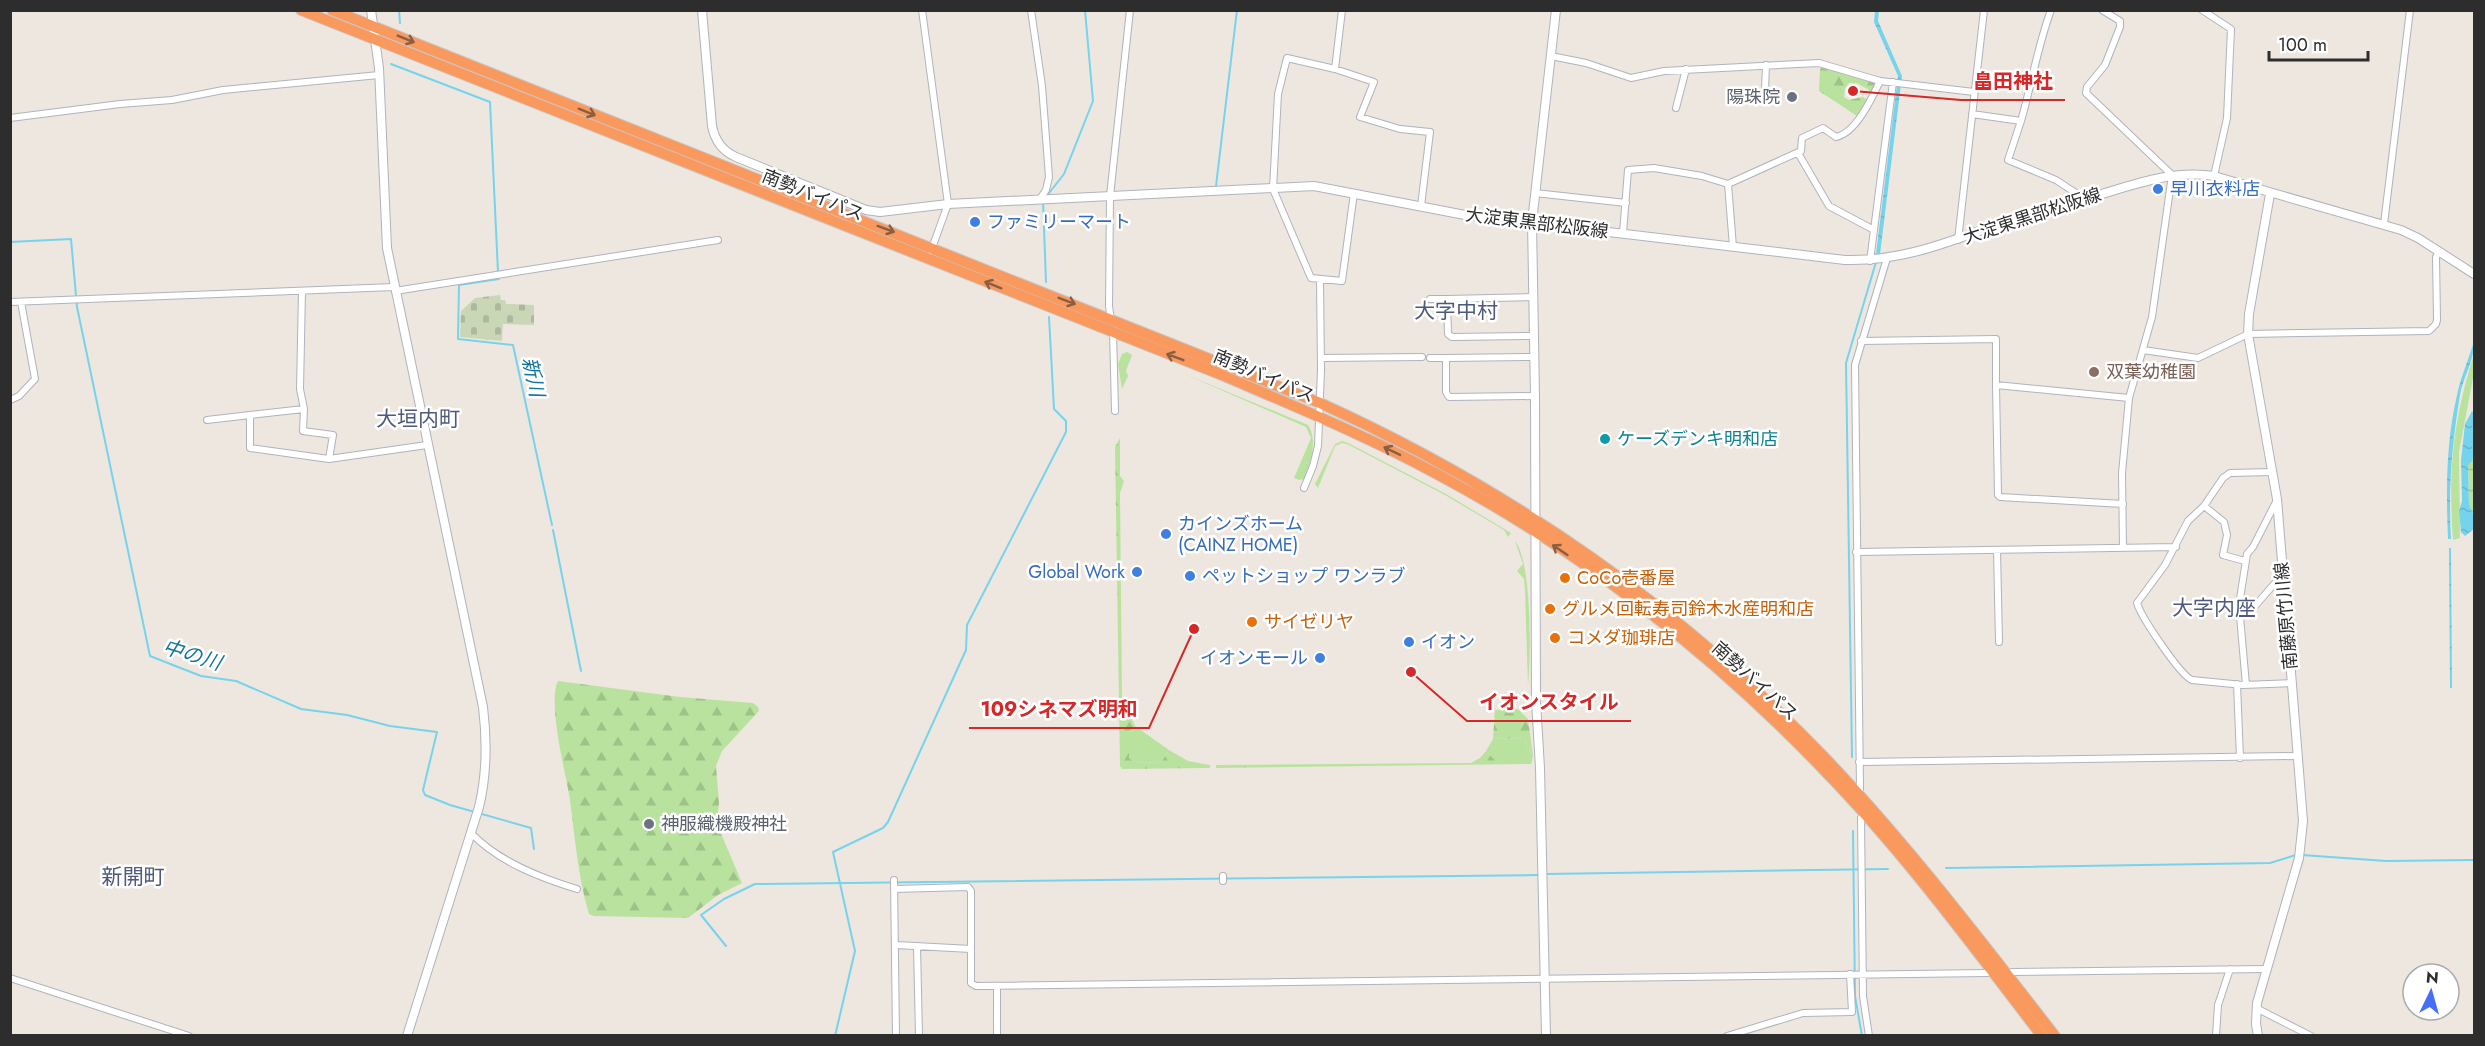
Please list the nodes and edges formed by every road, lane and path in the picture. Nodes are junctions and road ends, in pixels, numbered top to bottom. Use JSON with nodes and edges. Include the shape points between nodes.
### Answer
{"nodes":[{"id":1,"x":301,"y":10,"type":"edge"},
{"id":2,"x":332,"y":10,"type":"edge"},
{"id":3,"x":371,"y":10,"type":"edge"},
{"id":4,"x":702,"y":10,"type":"edge"},
{"id":5,"x":922,"y":10,"type":"edge"},
{"id":6,"x":1031,"y":10,"type":"edge"},
{"id":7,"x":1130,"y":10,"type":"edge"},
{"id":8,"x":1342,"y":10,"type":"edge"},
{"id":9,"x":1556,"y":10,"type":"edge"},
{"id":10,"x":1984,"y":10,"type":"edge"},
{"id":11,"x":2051,"y":10,"type":"edge"},
{"id":12,"x":2102,"y":10,"type":"edge"},
{"id":13,"x":2202,"y":10,"type":"edge"},
{"id":14,"x":2410,"y":10,"type":"edge"},
{"id":15,"x":374,"y":26,"type":"junction"},
{"id":16,"x":375,"y":40,"type":"junction"},
{"id":17,"x":1551,"y":56,"type":"junction"},
{"id":18,"x":1766,"y":65,"type":"junction"},
{"id":19,"x":1335,"y":69,"type":"junction"},
{"id":20,"x":1686,"y":69,"type":"junction"},
{"id":21,"x":379,"y":75,"type":"junction"},
{"id":22,"x":1880,"y":81,"type":"junction"},
{"id":23,"x":1897,"y":82,"type":"junction"},
{"id":24,"x":1766,"y":89,"type":"dead end"},
{"id":25,"x":1974,"y":92,"type":"junction"},
{"id":26,"x":1676,"y":108,"type":"dead end"},
{"id":27,"x":1972,"y":114,"type":"junction"},
{"id":28,"x":10,"y":118,"type":"edge"},
{"id":29,"x":2021,"y":121,"type":"junction"},
{"id":30,"x":1798,"y":153,"type":"junction"},
{"id":31,"x":2172,"y":176,"type":"junction"},
{"id":32,"x":2214,"y":176,"type":"junction"},
{"id":33,"x":1728,"y":184,"type":"junction"},
{"id":34,"x":1273,"y":189,"type":"junction"},
{"id":35,"x":1354,"y":193,"type":"junction"},
{"id":36,"x":1535,"y":193,"type":"junction"},
{"id":37,"x":2270,"y":194,"type":"junction"},
{"id":38,"x":1110,"y":196,"type":"junction"},
{"id":39,"x":1043,"y":199,"type":"junction"},
{"id":40,"x":2085,"y":199,"type":"junction"},
{"id":41,"x":1626,"y":203,"type":"junction"},
{"id":42,"x":948,"y":204,"type":"junction"},
{"id":43,"x":1421,"y":207,"type":"junction"},
{"id":44,"x":1532,"y":222,"type":"junction"},
{"id":45,"x":2384,"y":224,"type":"junction"},
{"id":46,"x":1874,"y":230,"type":"junction"},
{"id":47,"x":1623,"y":233,"type":"junction"},
{"id":48,"x":718,"y":240,"type":"dead end"},
{"id":49,"x":1958,"y":240,"type":"junction"},
{"id":50,"x":932,"y":247,"type":"junction"},
{"id":51,"x":1733,"y":247,"type":"junction"},
{"id":52,"x":2439,"y":251,"type":"junction"},
{"id":53,"x":1887,"y":258,"type":"junction"},
{"id":54,"x":927,"y":259,"type":"junction"},
{"id":55,"x":1870,"y":261,"type":"junction"},
{"id":56,"x":2475,"y":274,"type":"edge"},
{"id":57,"x":1320,"y":280,"type":"junction"},
{"id":58,"x":394,"y":289,"type":"junction"},
{"id":59,"x":302,"y":291,"type":"junction"},
{"id":60,"x":1533,"y":297,"type":"junction"},
{"id":61,"x":1430,"y":299,"type":"dead end"},
{"id":62,"x":1447,"y":299,"type":"junction"},
{"id":63,"x":10,"y":302,"type":"edge"},
{"id":64,"x":21,"y":302,"type":"junction"},
{"id":65,"x":1111,"y":319,"type":"junction"},
{"id":66,"x":1113,"y":333,"type":"junction"},
{"id":67,"x":2248,"y":334,"type":"junction"},
{"id":68,"x":1534,"y":336,"type":"junction"},
{"id":69,"x":1862,"y":341,"type":"junction"},
{"id":70,"x":2143,"y":350,"type":"junction"},
{"id":71,"x":1422,"y":357,"type":"dead end"},
{"id":72,"x":1534,"y":357,"type":"junction"},
{"id":73,"x":1321,"y":358,"type":"junction"},
{"id":74,"x":1430,"y":358,"type":"dead end"},
{"id":75,"x":1446,"y":358,"type":"junction"},
{"id":76,"x":1996,"y":385,"type":"junction"},
{"id":77,"x":1535,"y":396,"type":"junction"},
{"id":78,"x":2129,"y":398,"type":"junction"},
{"id":79,"x":10,"y":400,"type":"edge"},
{"id":80,"x":1320,"y":403,"type":"junction"},
{"id":81,"x":304,"y":409,"type":"junction"},
{"id":82,"x":1115,"y":411,"type":"dead end"},
{"id":83,"x":250,"y":415,"type":"junction"},
{"id":84,"x":1320,"y":417,"type":"junction"},
{"id":85,"x":207,"y":420,"type":"dead end"},
{"id":86,"x":427,"y":445,"type":"junction"},
{"id":87,"x":329,"y":459,"type":"junction"},
{"id":88,"x":2273,"y":472,"type":"junction"},
{"id":89,"x":1304,"y":488,"type":"dead end"},
{"id":90,"x":2277,"y":499,"type":"junction"},
{"id":91,"x":2123,"y":504,"type":"junction"},
{"id":92,"x":2204,"y":506,"type":"junction"},
{"id":93,"x":1536,"y":518,"type":"junction"},
{"id":94,"x":1536,"y":534,"type":"junction"},
{"id":95,"x":2176,"y":547,"type":"junction"},
{"id":96,"x":2123,"y":548,"type":"junction"},
{"id":97,"x":1997,"y":550,"type":"junction"},
{"id":98,"x":1856,"y":552,"type":"junction"},
{"id":99,"x":2245,"y":561,"type":"junction"},
{"id":100,"x":2283,"y":581,"type":"junction"},
{"id":101,"x":2239,"y":605,"type":"junction"},
{"id":102,"x":1999,"y":642,"type":"dead end"},
{"id":103,"x":2292,"y":683,"type":"junction"},
{"id":104,"x":2237,"y":684,"type":"junction"},
{"id":105,"x":2246,"y":685,"type":"junction"},
{"id":106,"x":2297,"y":756,"type":"junction"},
{"id":107,"x":2240,"y":758,"type":"junction"},
{"id":108,"x":1859,"y":762,"type":"junction"},
{"id":109,"x":1860,"y":789,"type":"dead end"},
{"id":110,"x":1861,"y":818,"type":"dead end"},
{"id":111,"x":472,"y":834,"type":"junction"},
{"id":112,"x":577,"y":889,"type":"dead end"},
{"id":113,"x":896,"y":945,"type":"junction"},
{"id":114,"x":917,"y":946,"type":"junction"},
{"id":115,"x":971,"y":949,"type":"junction"},
{"id":116,"x":2230,"y":969,"type":"junction"},
{"id":117,"x":2266,"y":969,"type":"junction"},
{"id":118,"x":2012,"y":972,"type":"dead end"},
{"id":119,"x":1987,"y":973,"type":"dead end"},
{"id":120,"x":1856,"y":974,"type":"junction"},
{"id":121,"x":10,"y":978,"type":"edge"},
{"id":122,"x":1544,"y":979,"type":"junction"},
{"id":123,"x":997,"y":986,"type":"junction"},
{"id":124,"x":2256,"y":1008,"type":"junction"},
{"id":125,"x":189,"y":1035,"type":"edge"},
{"id":126,"x":407,"y":1035,"type":"edge"},
{"id":127,"x":896,"y":1035,"type":"edge"},
{"id":128,"x":919,"y":1035,"type":"edge"},
{"id":129,"x":997,"y":1035,"type":"edge"},
{"id":130,"x":1546,"y":1035,"type":"edge"},
{"id":131,"x":1727,"y":1035,"type":"edge"},
{"id":132,"x":1869,"y":1035,"type":"edge"},
{"id":133,"x":2042,"y":1035,"type":"edge"},
{"id":134,"x":2055,"y":1035,"type":"edge"},
{"id":135,"x":2216,"y":1035,"type":"edge"},
{"id":136,"x":2258,"y":1035,"type":"edge"},
{"id":137,"x":2311,"y":1035,"type":"edge"}],
"edges":[{"from":1,"to":16,"type":"highway","name":"南勢バイパス"},
{"from":2,"to":15,"type":"highway","name":"南勢バイパス"},
{"from":3,"to":15,"type":"main road"},
{"from":4,"to":42,"type":"main road","name":"大淀東黒部松阪線","via":[[711,126],[716,140],[729,154],[866,210],[880,212]]},
{"from":5,"to":42,"type":"street"},
{"from":6,"to":39,"type":"street","via":[[1049,177]]},
{"from":7,"to":38,"type":"street"},
{"from":8,"to":19,"type":"street"},
{"from":9,"to":17,"type":"main road"},
{"from":10,"to":25,"type":"street"},
{"from":11,"to":29,"type":"street"},
{"from":12,"to":31,"type":"street","via":[[2120,21],[2120,27],[2105,65],[2086,93]]},
{"from":13,"to":32,"type":"street","via":[[2232,29],[2227,118]]},
{"from":14,"to":45,"type":"street"},
{"from":15,"to":16,"type":"main road"},
{"from":15,"to":50,"type":"highway","name":"南勢バイパス","one_way":true},
{"from":16,"to":21,"type":"main road"},
{"from":16,"to":54,"type":"highway","name":"南勢バイパス"},
{"from":17,"to":20,"type":"street","via":[[1586,63],[1627,78]]},
{"from":17,"to":36,"type":"main road"},
{"from":18,"to":20,"type":"street"},
{"from":18,"to":22,"type":"street","via":[[1824,63]]},
{"from":18,"to":24,"type":"street"},
{"from":19,"to":34,"type":"street","via":[[1287,58],[1278,94]]},
{"from":19,"to":43,"type":"street","via":[[1374,82],[1360,117],[1400,129],[1430,132]]},
{"from":20,"to":26,"type":"street"},
{"from":21,"to":28,"type":"street","via":[[224,90],[171,100]]},
{"from":21,"to":58,"type":"main road","via":[[387,248]]},
{"from":22,"to":23,"type":"street"},
{"from":22,"to":30,"type":"street","via":[[1871,102],[1847,132],[1836,137],[1823,128],[1802,138]]},
{"from":23,"to":25,"type":"street"},
{"from":23,"to":46,"type":"street"},
{"from":25,"to":27,"type":"street"},
{"from":27,"to":29,"type":"street"},
{"from":27,"to":49,"type":"street"},
{"from":29,"to":40,"type":"street","via":[[2008,160],[2056,180]]},
{"from":30,"to":33,"type":"street"},
{"from":30,"to":46,"type":"street","via":[[1829,206]]},
{"from":31,"to":32,"type":"main road","name":"大淀東黒部松阪線"},
{"from":31,"to":40,"type":"main road","name":"大淀東黒部松阪線"},
{"from":31,"to":70,"type":"street","via":[[2152,317]]},
{"from":32,"to":37,"type":"main road","name":"大淀東黒部松阪線"},
{"from":33,"to":41,"type":"street","via":[[1654,168],[1628,170]]},
{"from":33,"to":51,"type":"street"},
{"from":34,"to":35,"type":"main road","name":"大淀東黒部松阪線","via":[[1314,186]]},
{"from":34,"to":38,"type":"main road","name":"大淀東黒部松阪線"},
{"from":34,"to":57,"type":"street","via":[[1311,278]]},
{"from":35,"to":43,"type":"main road","name":"大淀東黒部松阪線"},
{"from":35,"to":57,"type":"street","via":[[1342,280]]},
{"from":36,"to":41,"type":"street"},
{"from":36,"to":44,"type":"main road"},
{"from":37,"to":45,"type":"main road","name":"大淀東黒部松阪線"},
{"from":37,"to":67,"type":"main road","name":"南藤原竹川線"},
{"from":38,"to":39,"type":"main road","name":"大淀東黒部松阪線"},
{"from":38,"to":65,"type":"street"},
{"from":39,"to":42,"type":"main road","name":"大淀東黒部松阪線"},
{"from":40,"to":49,"type":"main road","name":"大淀東黒部松阪線","via":[[2025,215]]},
{"from":41,"to":47,"type":"street"},
{"from":42,"to":50,"type":"street"},
{"from":43,"to":44,"type":"main road","name":"大淀東黒部松阪線"},
{"from":44,"to":47,"type":"main road","name":"大淀東黒部松阪線"},
{"from":44,"to":60,"type":"main road"},
{"from":45,"to":52,"type":"main road","name":"大淀東黒部松阪線"},
{"from":46,"to":55,"type":"street"},
{"from":47,"to":51,"type":"main road","name":"大淀東黒部松阪線"},
{"from":48,"to":58,"type":"street"},
{"from":49,"to":53,"type":"main road","name":"大淀東黒部松阪線"},
{"from":50,"to":54,"type":"street"},
{"from":50,"to":65,"type":"highway","name":"南勢バイパス","one_way":true},
{"from":51,"to":55,"type":"main road","name":"大淀東黒部松阪線"},
{"from":52,"to":56,"type":"main road","name":"大淀東黒部松阪線"},
{"from":52,"to":67,"type":"street","via":[[2437,320],[2429,331]]},
{"from":53,"to":55,"type":"main road","name":"大淀東黒部松阪線"},
{"from":53,"to":69,"type":"street"},
{"from":66,"to":54,"type":"highway","name":"南勢バイパス","one_way":true},
{"from":57,"to":73,"type":"street"},
{"from":58,"to":59,"type":"street"},
{"from":58,"to":86,"type":"main road"},
{"from":59,"to":64,"type":"street"},
{"from":59,"to":81,"type":"street","via":[[300,389]]},
{"from":60,"to":62,"type":"street"},
{"from":60,"to":68,"type":"main road"},
{"from":61,"to":62,"type":"street"},
{"from":62,"to":68,"type":"street","via":[[1449,336]]},
{"from":63,"to":64,"type":"street"},
{"from":64,"to":79,"type":"street","via":[[35,379]]},
{"from":65,"to":66,"type":"street"},
{"from":65,"to":80,"type":"highway","name":"南勢バイパス"},
{"from":66,"to":82,"type":"street"},
{"from":84,"to":66,"type":"highway","name":"南勢バイパス","one_way":true},
{"from":67,"to":70,"type":"street","via":[[2198,358]]},
{"from":67,"to":88,"type":"main road","name":"南藤原竹川線"},
{"from":68,"to":72,"type":"main road"},
{"from":69,"to":76,"type":"street","via":[[1995,339]]},
{"from":69,"to":98,"type":"street","via":[[1854,365]]},
{"from":70,"to":78,"type":"street"},
{"from":71,"to":73,"type":"street"},
{"from":72,"to":75,"type":"street"},
{"from":72,"to":77,"type":"main road"},
{"from":73,"to":80,"type":"street"},
{"from":74,"to":75,"type":"street"},
{"from":75,"to":77,"type":"street","via":[[1449,397]]},
{"from":76,"to":78,"type":"street"},
{"from":76,"to":91,"type":"street","via":[[2000,497]]},
{"from":77,"to":93,"type":"main road"},
{"from":78,"to":91,"type":"street"},
{"from":80,"to":84,"type":"street"},
{"from":80,"to":93,"type":"highway","name":"南勢バイパス","via":[[1416,448]]},
{"from":81,"to":83,"type":"street"},
{"from":81,"to":87,"type":"street","via":[[303,431],[333,435]]},
{"from":83,"to":85,"type":"street"},
{"from":83,"to":87,"type":"street","via":[[249,448]]},
{"from":84,"to":89,"type":"street","via":[[1317,453]]},
{"from":94,"to":84,"type":"highway","name":"南勢バイパス","one_way":true,"via":[[1437,474]]},
{"from":86,"to":87,"type":"street"},
{"from":86,"to":111,"type":"main road","via":[[483,707],[486,760]]},
{"from":88,"to":90,"type":"main road","name":"南藤原竹川線"},
{"from":88,"to":92,"type":"street","via":[[2230,474]]},
{"from":90,"to":99,"type":"street"},
{"from":90,"to":100,"type":"main road","name":"南藤原竹川線"},
{"from":91,"to":96,"type":"street"},
{"from":92,"to":95,"type":"street","via":[[2188,521]]},
{"from":92,"to":99,"type":"street","via":[[2224,522],[2223,555]]},
{"from":93,"to":94,"type":"main road"},
{"from":93,"to":134,"type":"highway","name":"南勢バイパス","via":[[1652,601],[1798,731],[1891,831]]},
{"from":94,"to":122,"type":"main road","via":[[1536,701]]},
{"from":133,"to":94,"type":"highway","name":"南勢バイパス","one_way":true,"via":[[1894,849],[1792,738],[1685,640]]},
{"from":95,"to":96,"type":"street"},
{"from":95,"to":104,"type":"street","via":[[2140,598],[2138,607],[2186,678]]},
{"from":96,"to":97,"type":"street"},
{"from":97,"to":98,"type":"street"},
{"from":97,"to":102,"type":"street"},
{"from":98,"to":108,"type":"street"},
{"from":99,"to":101,"type":"street"},
{"from":100,"to":101,"type":"street","via":[[2269,588],[2255,606]]},
{"from":100,"to":103,"type":"main road","name":"南藤原竹川線"},
{"from":101,"to":105,"type":"street"},
{"from":103,"to":105,"type":"street"},
{"from":103,"to":106,"type":"main road","name":"南藤原竹川線"},
{"from":104,"to":105,"type":"street"},
{"from":104,"to":107,"type":"street"},
{"from":106,"to":107,"type":"street"},
{"from":106,"to":117,"type":"main road","name":"南藤原竹川線","via":[[2303,821],[2299,855]]},
{"from":107,"to":108,"type":"street"},
{"from":108,"to":109,"type":"street"},
{"from":110,"to":120,"type":"street"},
{"from":111,"to":112,"type":"street","via":[[543,879]]},
{"from":111,"to":126,"type":"main road"},
{"from":113,"to":114,"type":"street"},
{"from":113,"to":115,"type":"street","via":[[894,885],[968,887]]},
{"from":113,"to":127,"type":"street"},
{"from":114,"to":115,"type":"street"},
{"from":114,"to":128,"type":"street"},
{"from":115,"to":123,"type":"street","via":[[971,983]]},
{"from":116,"to":117,"type":"street"},
{"from":116,"to":118,"type":"street"},
{"from":116,"to":135,"type":"street","via":[[2218,1005]]},
{"from":117,"to":124,"type":"main road","name":"南藤原竹川線"},
{"from":119,"to":120,"type":"street"},
{"from":120,"to":122,"type":"street"},
{"from":120,"to":131,"type":"street","via":[[1852,1012],[1803,1013]]},
{"from":120,"to":132,"type":"street"},
{"from":121,"to":125,"type":"street"},
{"from":122,"to":123,"type":"street"},
{"from":122,"to":130,"type":"main road"},
{"from":123,"to":129,"type":"street"},
{"from":124,"to":136,"type":"main road","name":"南藤原竹川線"},
{"from":124,"to":137,"type":"street"}]}
